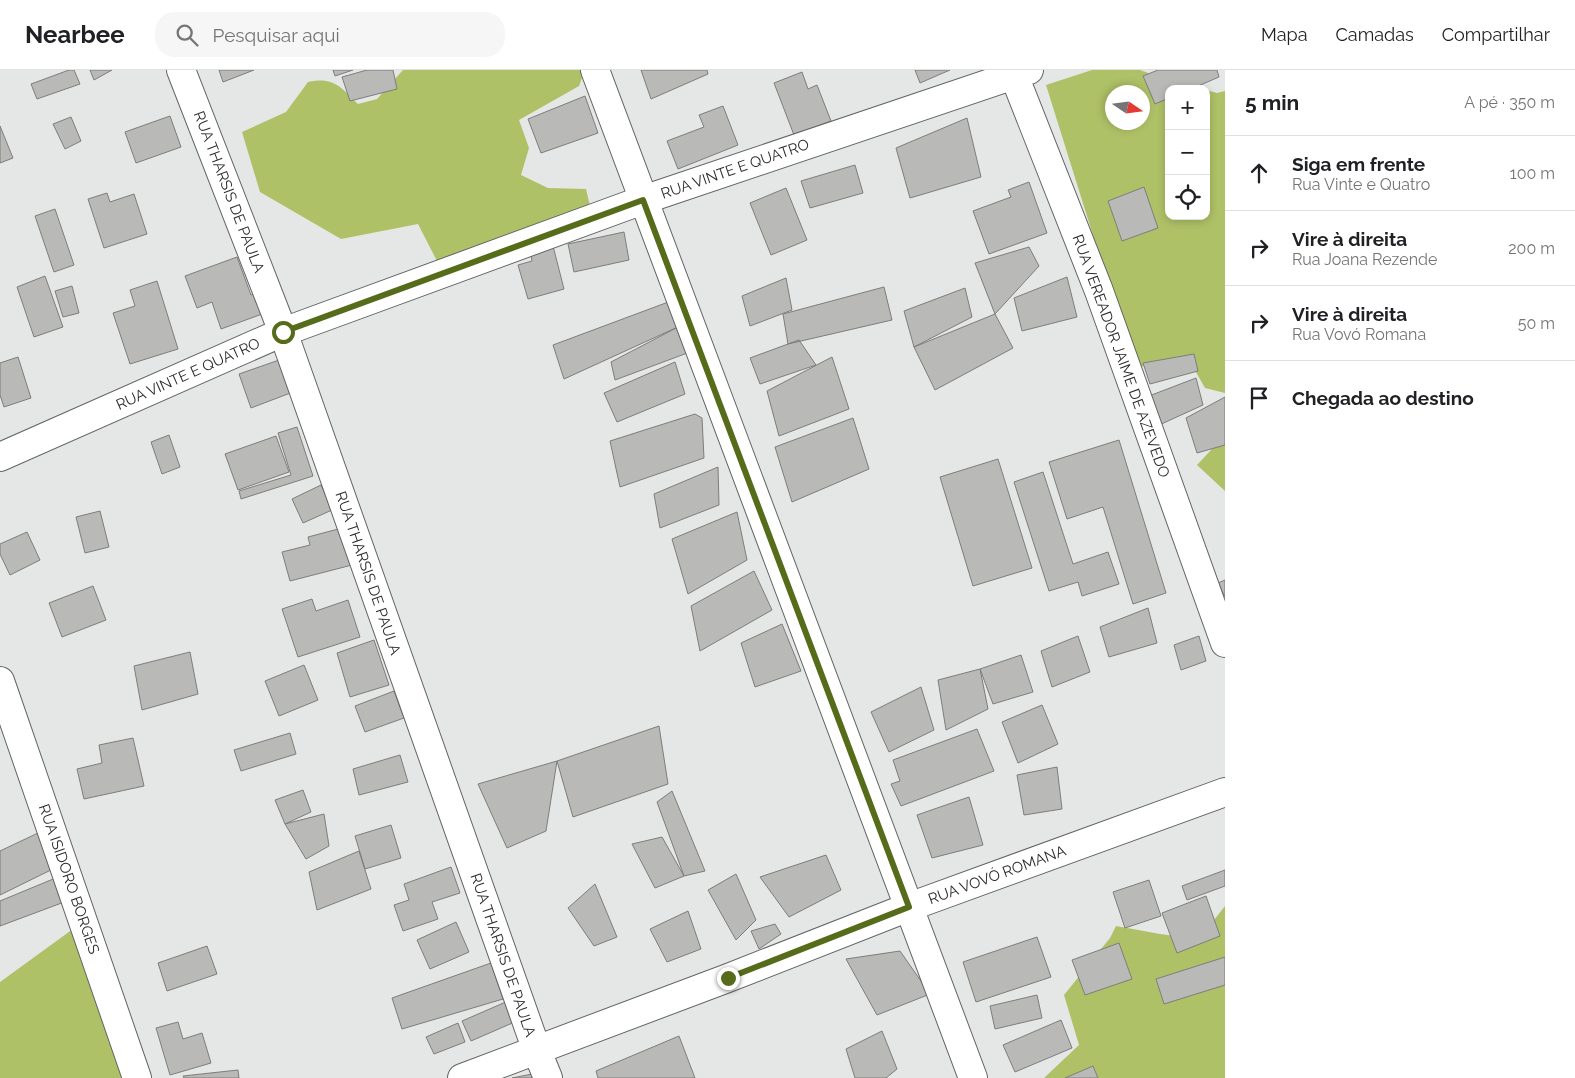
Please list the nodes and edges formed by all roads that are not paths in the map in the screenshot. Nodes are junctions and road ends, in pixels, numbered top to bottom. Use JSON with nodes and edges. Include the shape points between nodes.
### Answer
{"nodes":[{"id":1,"x":181,"y":70,"type":"edge"},
{"id":2,"x":595,"y":70,"type":"edge"},
{"id":3,"x":1018,"y":72,"type":"edge"},
{"id":4,"x":643,"y":200,"type":"junction"},
{"id":5,"x":283,"y":332,"type":"junction"},
{"id":6,"x":0,"y":457,"type":"edge"},
{"id":7,"x":1225,"y":643,"type":"edge"},
{"id":8,"x":0,"y":681,"type":"edge"},
{"id":9,"x":1225,"y":792,"type":"edge"},
{"id":10,"x":909,"y":907,"type":"junction"},
{"id":11,"x":537,"y":1051,"type":"junction"},
{"id":12,"x":137,"y":1078,"type":"edge"},
{"id":13,"x":462,"y":1078,"type":"edge"},
{"id":14,"x":548,"y":1078,"type":"edge"},
{"id":15,"x":973,"y":1078,"type":"edge"}],
"edges":[{"from":1,"to":5,"type":"street","name":"RUA THARSIS DE PAULA"},
{"from":2,"to":4,"type":"street"},
{"from":3,"to":4,"type":"street","name":"RUA VINTE E QUATRO"},
{"from":3,"to":7,"type":"street","name":"RUA VEREADOR JAIME DE AZEVEDO"},
{"from":4,"to":5,"type":"street","name":"RUA VINTE E QUATRO"},
{"from":4,"to":10,"type":"street"},
{"from":5,"to":6,"type":"street","name":"RUA VINTE E QUATRO"},
{"from":5,"to":11,"type":"street","name":"RUA THARSIS DE PAULA"},
{"from":8,"to":12,"type":"street","name":"RUA ISIDORO BORGES"},
{"from":9,"to":10,"type":"street","name":"RUA VOVÓ ROMANA"},
{"from":10,"to":11,"type":"street","name":"RUA VOVÓ ROMANA"},
{"from":10,"to":15,"type":"street"},
{"from":11,"to":13,"type":"street","name":"RUA VOVÓ ROMANA"},
{"from":11,"to":14,"type":"street","name":"RUA THARSIS DE PAULA"}]}
